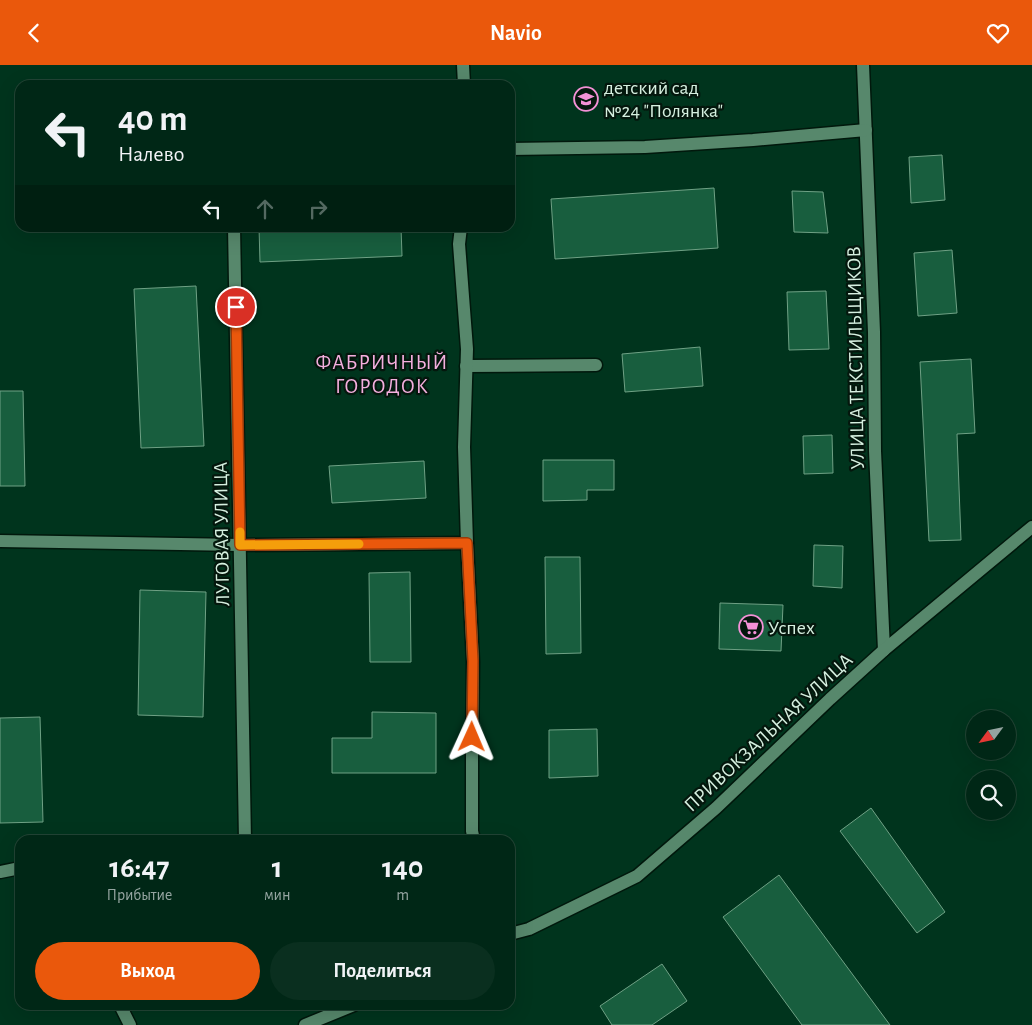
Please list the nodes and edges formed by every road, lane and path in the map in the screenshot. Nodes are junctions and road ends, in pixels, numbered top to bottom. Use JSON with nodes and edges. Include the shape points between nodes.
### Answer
{"nodes":[{"id":1,"x":463,"y":65,"type":"edge"},
{"id":2,"x":863,"y":65,"type":"edge"},
{"id":3,"x":464,"y":80,"type":"edge"},
{"id":4,"x":866,"y":130,"type":"junction"},
{"id":5,"x":515,"y":149,"type":"edge"},
{"id":6,"x":234,"y":232,"type":"edge"},
{"id":7,"x":460,"y":232,"type":"edge"},
{"id":8,"x":596,"y":365,"type":"dead end"},
{"id":9,"x":466,"y":366,"type":"junction"},
{"id":10,"x":1032,"y":527,"type":"edge"},
{"id":11,"x":0,"y":541,"type":"edge"},
{"id":12,"x":467,"y":543,"type":"junction"},
{"id":13,"x":240,"y":545,"type":"junction"},
{"id":14,"x":884,"y":650,"type":"junction"},
{"id":15,"x":245,"y":835,"type":"edge"},
{"id":16,"x":473,"y":835,"type":"edge"},
{"id":17,"x":15,"y":869,"type":"edge"},
{"id":18,"x":0,"y":872,"type":"edge"},
{"id":19,"x":515,"y":933,"type":"edge"},
{"id":20,"x":122,"y":1010,"type":"edge"},
{"id":21,"x":342,"y":1010,"type":"edge"},
{"id":22,"x":130,"y":1025,"type":"edge"},
{"id":23,"x":305,"y":1025,"type":"edge"}],
"edges":[{"from":1,"to":3,"type":"street"},
{"from":2,"to":4,"type":"street","name":"УЛИЦА ТЕКСТИЛЬЩИКОВ"},
{"from":4,"to":5,"type":"street","via":[[645,147]]},
{"from":4,"to":14,"type":"street","name":"УЛИЦА ТЕКСТИЛЬЩИКОВ"},
{"from":6,"to":13,"type":"street","name":"ЛУГОВАЯ УЛИЦА"},
{"from":7,"to":9,"type":"street"},
{"from":8,"to":9,"type":"street"},
{"from":9,"to":12,"type":"street"},
{"from":10,"to":14,"type":"street","name":"ПРИВОКЗАЛЬНАЯ УЛИЦА"},
{"from":11,"to":13,"type":"street"},
{"from":12,"to":13,"type":"street"},
{"from":12,"to":16,"type":"street","via":[[473,661]]},
{"from":13,"to":15,"type":"street","name":"ЛУГОВАЯ УЛИЦА"},
{"from":14,"to":19,"type":"street","name":"ПРИВОКЗАЛЬНАЯ УЛИЦА","via":[[716,808],[637,876]]},
{"from":17,"to":18,"type":"street"},
{"from":20,"to":22,"type":"street"},
{"from":21,"to":23,"type":"street"}]}
